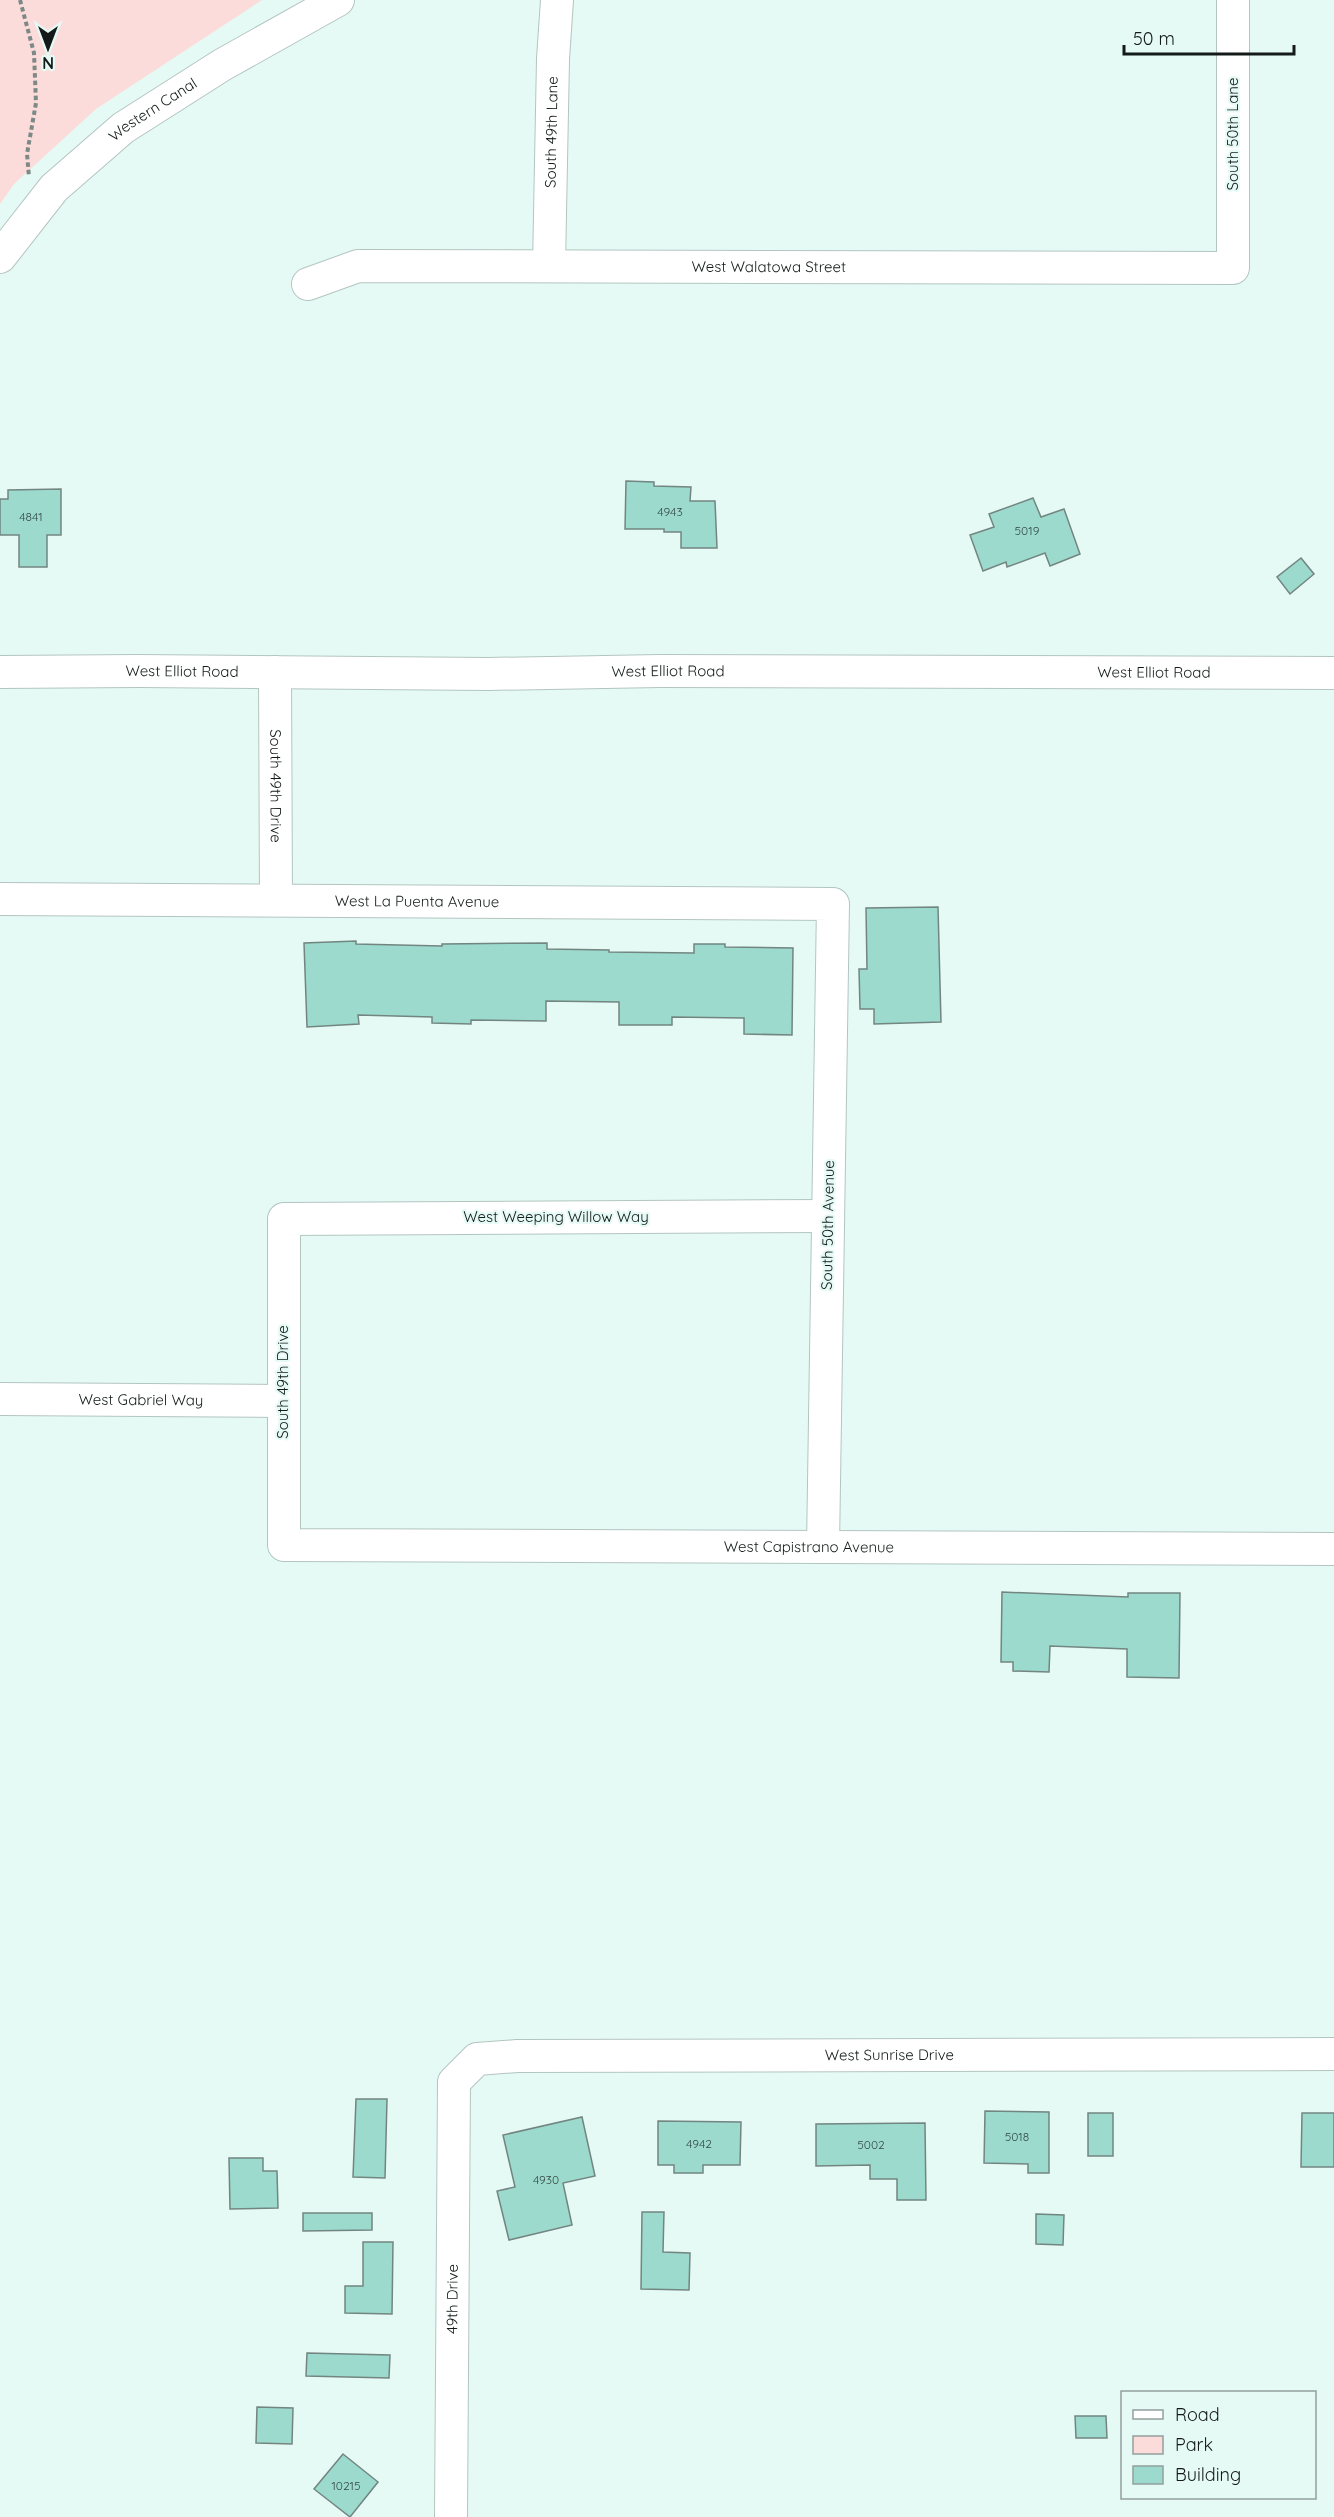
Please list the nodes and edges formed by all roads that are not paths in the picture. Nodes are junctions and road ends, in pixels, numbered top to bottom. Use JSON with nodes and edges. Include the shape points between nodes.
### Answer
{"nodes":[{"id":1,"x":338,"y":0,"type":"edge"},
{"id":2,"x":557,"y":0,"type":"edge"},
{"id":3,"x":1233,"y":0,"type":"edge"},
{"id":4,"x":0,"y":257,"type":"edge"},
{"id":5,"x":549,"y":266,"type":"junction"},
{"id":6,"x":1233,"y":268,"type":"joint"},
{"id":7,"x":308,"y":284,"type":"dead end"},
{"id":8,"x":0,"y":672,"type":"edge"},
{"id":9,"x":275,"y":672,"type":"junction"},
{"id":10,"x":1334,"y":673,"type":"edge"},
{"id":11,"x":0,"y":898,"type":"edge"},
{"id":12,"x":276,"y":900,"type":"junction"},
{"id":13,"x":833,"y":904,"type":"joint"},
{"id":14,"x":828,"y":1216,"type":"junction"},
{"id":15,"x":284,"y":1219,"type":"joint"},
{"id":16,"x":0,"y":1399,"type":"edge"},
{"id":17,"x":283,"y":1401,"type":"junction"},
{"id":18,"x":284,"y":1545,"type":"joint"},
{"id":19,"x":823,"y":1547,"type":"junction"},
{"id":20,"x":1334,"y":1549,"type":"edge"},
{"id":21,"x":1334,"y":2054,"type":"edge"},
{"id":22,"x":454,"y":2082,"type":"joint"},
{"id":23,"x":451,"y":2517,"type":"edge"}],
"edges":[{"from":1,"to":4,"type":"street","name":"Western Canal","via":[[222,65],[123,128],[54,188]]},
{"from":2,"to":5,"type":"street","name":"South 49th Lane"},
{"from":3,"to":6,"type":"street","name":"South 50th Lane"},
{"from":5,"to":6,"type":"street","name":"West Walatowa Street"},
{"from":5,"to":7,"type":"street","name":"West Walatowa Street","via":[[358,266]]},
{"from":8,"to":9,"type":"street","name":"West Elliot Road"},
{"from":9,"to":10,"type":"street","name":"West Elliot Road"},
{"from":9,"to":12,"type":"street","name":"South 49th Drive"},
{"from":11,"to":12,"type":"street","name":"West La Puenta Avenue"},
{"from":12,"to":13,"type":"street","name":"West La Puenta Avenue"},
{"from":13,"to":14,"type":"street","name":"South 50th Avenue"},
{"from":14,"to":15,"type":"street","name":"West Weeping Willow Way"},
{"from":14,"to":19,"type":"street","name":"South 50th Avenue"},
{"from":15,"to":17,"type":"street","name":"South 49th Drive"},
{"from":16,"to":17,"type":"street","name":"West Gabriel Way"},
{"from":17,"to":18,"type":"street","name":"South 49th Drive"},
{"from":18,"to":19,"type":"street","name":"West Capistrano Avenue"},
{"from":19,"to":20,"type":"street","name":"West Capistrano Avenue"},
{"from":21,"to":22,"type":"street","name":"West Sunrise Drive","via":[[517,2056],[477,2059]]},
{"from":22,"to":23,"type":"street","name":"49th Drive"}]}
